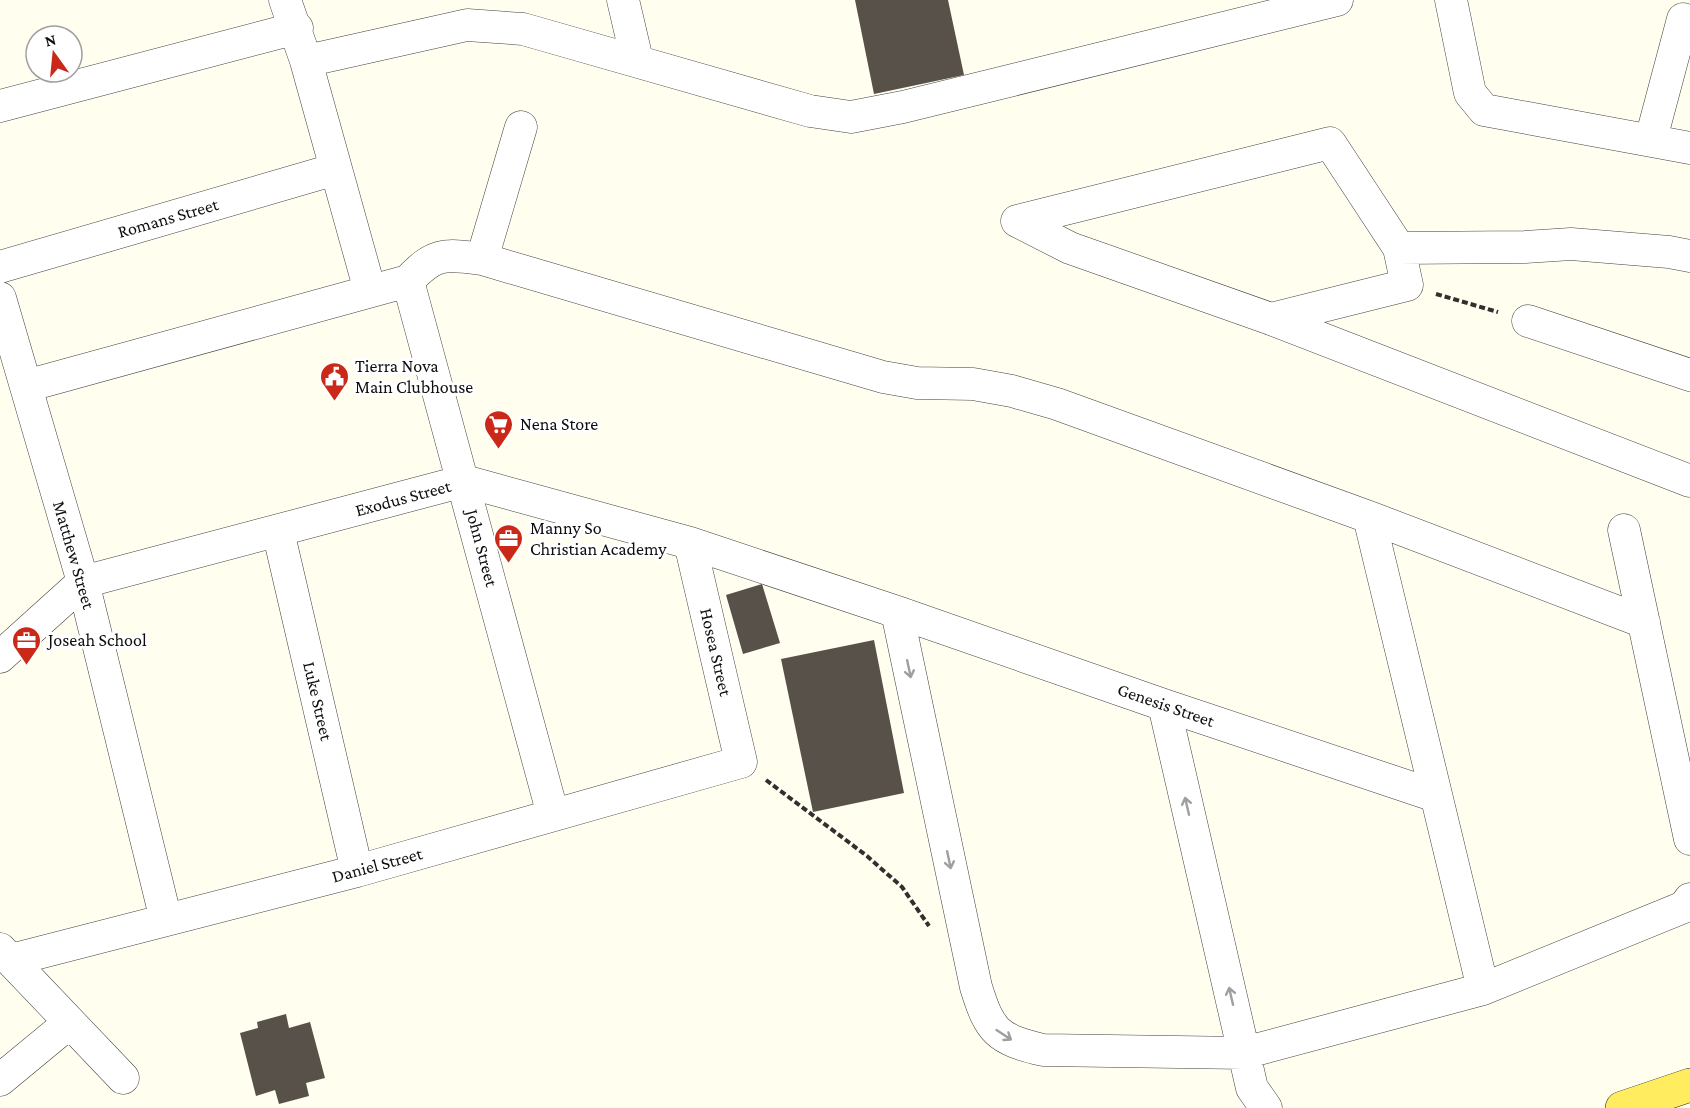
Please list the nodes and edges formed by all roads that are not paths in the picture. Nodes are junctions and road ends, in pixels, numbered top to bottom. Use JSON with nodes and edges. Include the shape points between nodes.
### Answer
{"nodes":[{"id":1,"x":285,"y":0,"type":"edge"},
{"id":2,"x":623,"y":0,"type":"edge"},
{"id":3,"x":1451,"y":0,"type":"edge"},
{"id":4,"x":1331,"y":1,"type":"edge"},
{"id":5,"x":1683,"y":19,"type":"dead end"},
{"id":6,"x":297,"y":28,"type":"junction"},
{"id":7,"x":637,"y":60,"type":"junction"},
{"id":8,"x":306,"y":62,"type":"junction"},
{"id":9,"x":0,"y":106,"type":"edge"},
{"id":10,"x":521,"y":127,"type":"dead end"},
{"id":11,"x":1651,"y":139,"type":"junction"},
{"id":12,"x":1690,"y":148,"type":"edge"},
{"id":13,"x":336,"y":169,"type":"junction"},
{"id":14,"x":1399,"y":248,"type":"junction"},
{"id":15,"x":1690,"y":256,"type":"edge"},
{"id":16,"x":482,"y":260,"type":"junction"},
{"id":17,"x":0,"y":267,"type":"edge"},
{"id":18,"x":408,"y":281,"type":"junction"},
{"id":19,"x":370,"y":291,"type":"junction"},
{"id":20,"x":0,"y":298,"type":"edge"},
{"id":21,"x":1271,"y":319,"type":"junction"},
{"id":22,"x":1528,"y":321,"type":"road end"},
{"id":23,"x":1690,"y":375,"type":"edge"},
{"id":24,"x":26,"y":386,"type":"junction"},
{"id":25,"x":1690,"y":481,"type":"edge"},
{"id":26,"x":464,"y":482,"type":"junction"},
{"id":27,"x":1369,"y":518,"type":"junction"},
{"id":28,"x":1624,"y":530,"type":"dead end"},
{"id":29,"x":278,"y":531,"type":"junction"},
{"id":30,"x":690,"y":543,"type":"junction"},
{"id":31,"x":83,"y":582,"type":"junction"},
{"id":32,"x":897,"y":612,"type":"junction"},
{"id":33,"x":1644,"y":622,"type":"junction"},
{"id":34,"x":0,"y":657,"type":"edge"},
{"id":35,"x":1164,"y":705,"type":"junction"},
{"id":36,"x":1682,"y":760,"type":"edge"},
{"id":37,"x":741,"y":762,"type":"joint"},
{"id":38,"x":1436,"y":796,"type":"junction"},
{"id":39,"x":553,"y":815,"type":"junction"},
{"id":40,"x":1690,"y":839,"type":"edge"},
{"id":41,"x":357,"y":871,"type":"junction"},
{"id":42,"x":1690,"y":899,"type":"edge"},
{"id":43,"x":166,"y":920,"type":"junction"},
{"id":44,"x":6,"y":955,"type":"edge"},
{"id":45,"x":1483,"y":989,"type":"junction"},
{"id":46,"x":69,"y":1023,"type":"junction"},
{"id":47,"x":1244,"y":1053,"type":"junction"},
{"id":48,"x":123,"y":1078,"type":"dead end"},
{"id":49,"x":0,"y":1080,"type":"edge"},
{"id":50,"x":1690,"y":1085,"type":"edge"},
{"id":51,"x":1254,"y":1101,"type":"edge"},
{"id":52,"x":1622,"y":1108,"type":"edge"}],
"edges":[{"from":1,"to":6,"type":"street"},
{"from":2,"to":7,"type":"street"},
{"from":3,"to":11,"type":"street","via":[[1470,93],[1484,110]]},
{"from":4,"to":7,"type":"street","via":[[850,117],[810,111]]},
{"from":5,"to":11,"type":"street"},
{"from":6,"to":8,"type":"street"},
{"from":6,"to":9,"type":"street"},
{"from":7,"to":8,"type":"street","via":[[523,29],[467,26]]},
{"from":8,"to":13,"type":"street"},
{"from":10,"to":16,"type":"street"},
{"from":11,"to":12,"type":"street"},
{"from":13,"to":17,"type":"street","name":"Romans Street"},
{"from":13,"to":19,"type":"street"},
{"from":14,"to":15,"type":"street","via":[[1571,244]]},
{"from":14,"to":21,"type":"street","via":[[1407,285]]},
{"from":14,"to":21,"type":"street","via":[[1330,143],[1017,221],[1070,248]]},
{"from":16,"to":18,"type":"street","via":[[439,257],[423,265]]},
{"from":16,"to":27,"type":"street","via":[[884,377],[916,383],[973,384],[1057,404]]},
{"from":18,"to":19,"type":"street"},
{"from":18,"to":26,"type":"street","name":"John Street"},
{"from":19,"to":24,"type":"street"},
{"from":20,"to":24,"type":"street","name":"Matthew Street"},
{"from":21,"to":25,"type":"street"},
{"from":22,"to":23,"type":"street"},
{"from":24,"to":31,"type":"street","name":"Matthew Street"},
{"from":26,"to":29,"type":"street","name":"Exodus Street"},
{"from":26,"to":30,"type":"street","name":"Exodus Street"},
{"from":26,"to":39,"type":"street","name":"John Street"},
{"from":27,"to":33,"type":"street"},
{"from":27,"to":38,"type":"street"},
{"from":28,"to":33,"type":"street"},
{"from":29,"to":31,"type":"street","name":"Exodus Street"},
{"from":29,"to":41,"type":"street","name":"Luke Street"},
{"from":30,"to":32,"type":"street","name":"Exodus Street"},
{"from":30,"to":37,"type":"street","name":"Hosea Street"},
{"from":31,"to":34,"type":"street","name":"Exodus Street"},
{"from":31,"to":43,"type":"street","name":"Matthew Street"},
{"from":32,"to":35,"type":"street","name":"Genesis Street"},
{"from":32,"to":47,"type":"street","one_way":true,"via":[[976,987],[989,1023],[1000,1035],[1043,1050]]},
{"from":33,"to":36,"type":"street"},
{"from":35,"to":38,"type":"street","name":"Genesis Street"},
{"from":47,"to":35,"type":"street","one_way":true},
{"from":36,"to":40,"type":"street"},
{"from":37,"to":39,"type":"street","name":"Daniel Street"},
{"from":38,"to":45,"type":"street"},
{"from":39,"to":41,"type":"street","name":"Daniel Street"},
{"from":41,"to":43,"type":"street","name":"Daniel Street"},
{"from":42,"to":45,"type":"street","via":[[1684,907]]},
{"from":43,"to":44,"type":"street","name":"Daniel Street"},
{"from":44,"to":46,"type":"street"},
{"from":45,"to":47,"type":"street"},
{"from":46,"to":48,"type":"street"},
{"from":46,"to":49,"type":"street"},
{"from":47,"to":51,"type":"street"},
{"from":50,"to":52,"type":"main road"}]}
